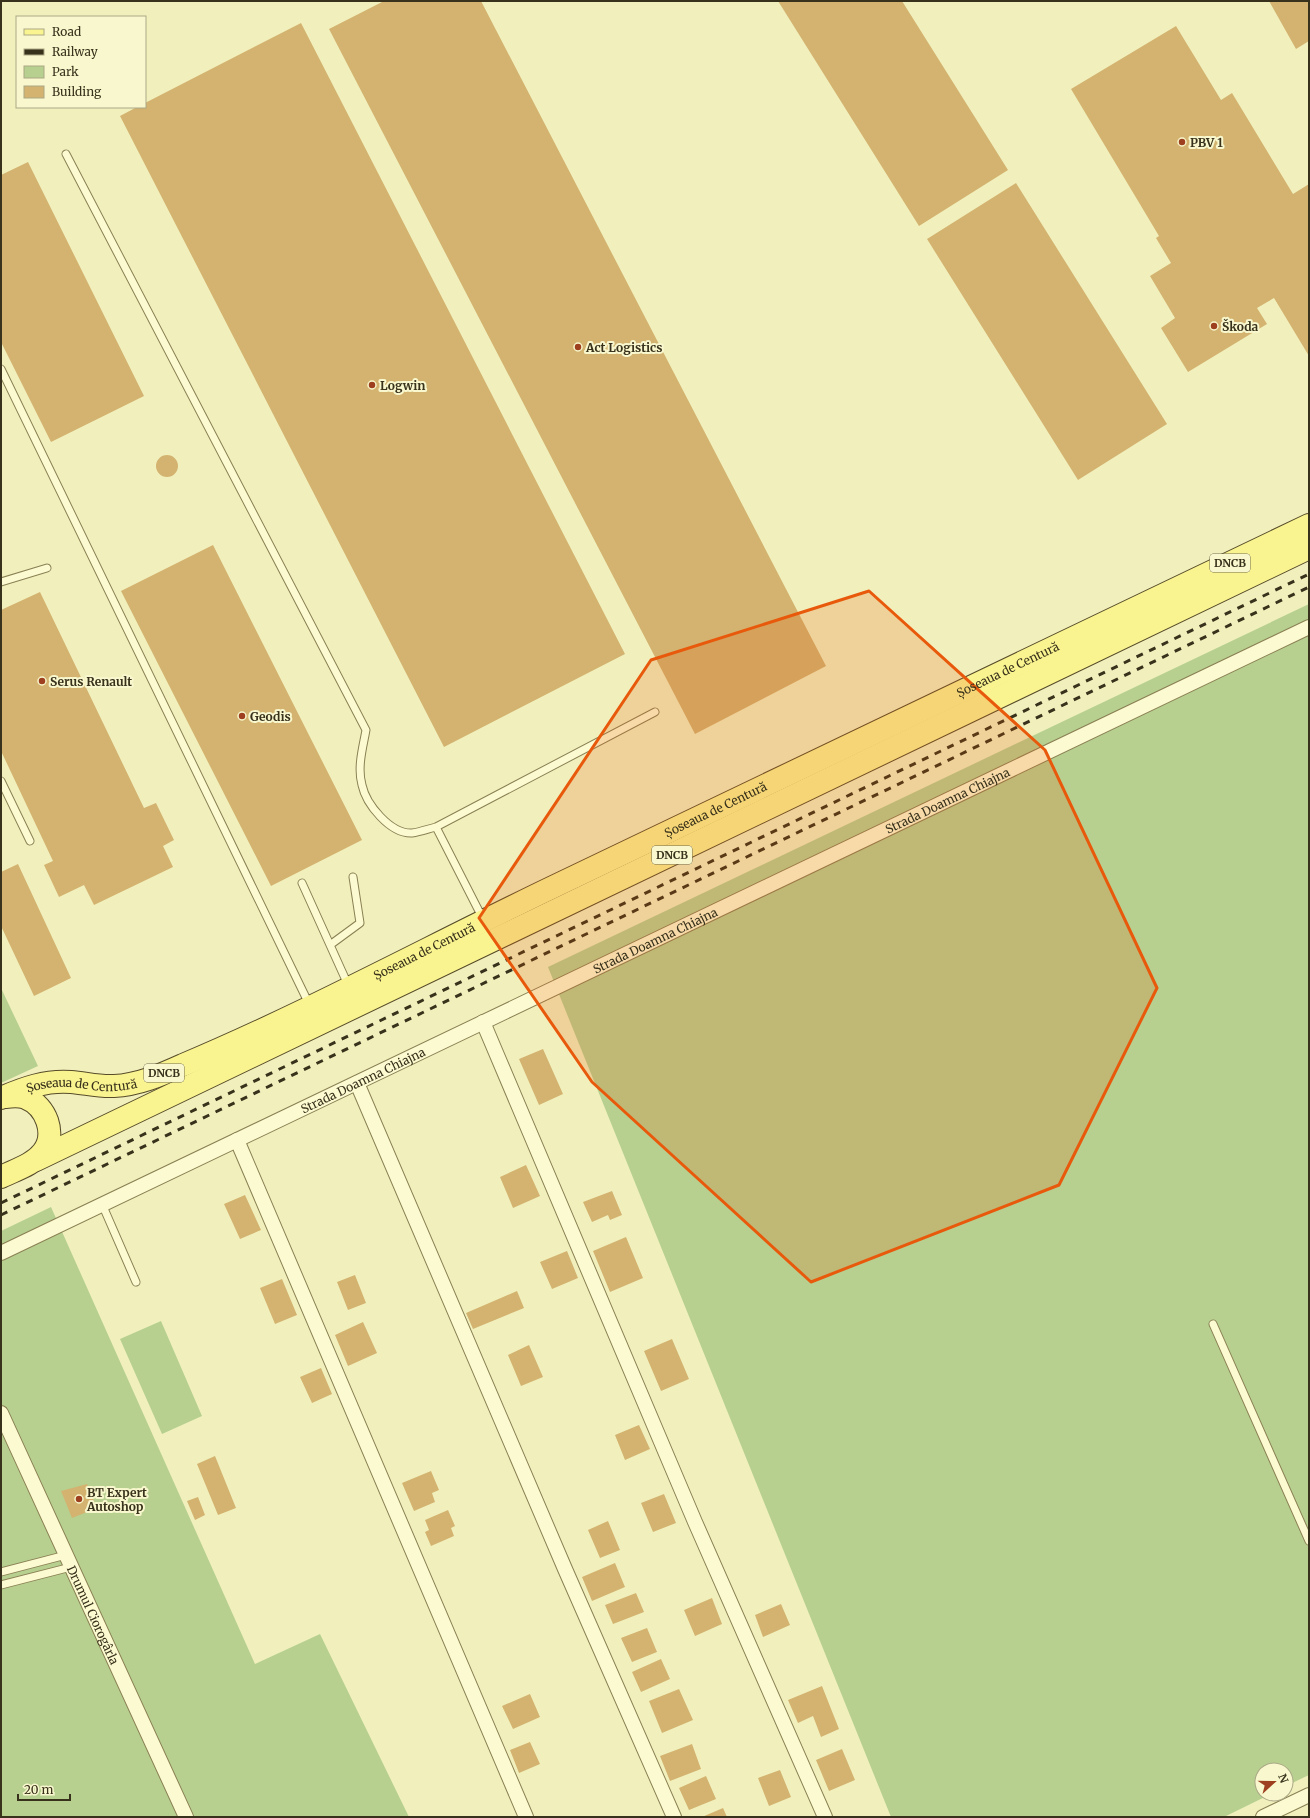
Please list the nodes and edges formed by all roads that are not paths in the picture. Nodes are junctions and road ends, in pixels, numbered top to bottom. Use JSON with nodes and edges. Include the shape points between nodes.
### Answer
{"nodes":[{"id":1,"x":66,"y":154,"type":"dead end"},
{"id":2,"x":1,"y":369,"type":"edge"},
{"id":3,"x":1309,"y":526,"type":"edge"},
{"id":4,"x":1309,"y":548,"type":"edge"},
{"id":5,"x":47,"y":568,"type":"dead end"},
{"id":6,"x":1,"y":582,"type":"edge"},
{"id":7,"x":1309,"y":627,"type":"edge"},
{"id":8,"x":655,"y":712,"type":"dead end"},
{"id":9,"x":1,"y":781,"type":"edge"},
{"id":10,"x":436,"y":827,"type":"junction"},
{"id":11,"x":30,"y":841,"type":"dead end"},
{"id":12,"x":353,"y":877,"type":"dead end"},
{"id":13,"x":302,"y":883,"type":"dead end"},
{"id":14,"x":484,"y":920,"type":"junction"},
{"id":15,"x":330,"y":944,"type":"junction"},
{"id":16,"x":349,"y":987,"type":"junction"},
{"id":17,"x":310,"y":1006,"type":"junction"},
{"id":18,"x":483,"y":1022,"type":"junction"},
{"id":19,"x":357,"y":1083,"type":"junction"},
{"id":20,"x":1,"y":1098,"type":"edge"},
{"id":21,"x":237,"y":1140,"type":"junction"},
{"id":22,"x":36,"y":1160,"type":"junction"},
{"id":23,"x":1,"y":1178,"type":"edge"},
{"id":24,"x":102,"y":1204,"type":"junction"},
{"id":25,"x":1,"y":1253,"type":"edge"},
{"id":26,"x":136,"y":1282,"type":"dead end"},
{"id":27,"x":1213,"y":1324,"type":"dead end"},
{"id":28,"x":1,"y":1413,"type":"edge"},
{"id":29,"x":1309,"y":1541,"type":"edge"},
{"id":30,"x":68,"y":1561,"type":"junction"},
{"id":31,"x":1,"y":1572,"type":"edge"},
{"id":32,"x":1,"y":1585,"type":"edge"},
{"id":33,"x":1309,"y":1795,"type":"edge"},
{"id":34,"x":186,"y":1817,"type":"edge"},
{"id":35,"x":526,"y":1817,"type":"edge"},
{"id":36,"x":674,"y":1817,"type":"edge"},
{"id":37,"x":825,"y":1817,"type":"edge"},
{"id":38,"x":1263,"y":1817,"type":"edge"}],
"edges":[{"from":1,"to":10,"type":"lane","via":[[366,730],[360,760],[362,785],[376,813],[392,827],[411,833]]},
{"from":2,"to":17,"type":"lane"},
{"from":3,"to":14,"type":"main road","name":"Șoseaua de Centură","number":"DNCB"},
{"from":4,"to":22,"type":"main road","name":"Șoseaua de Centură","number":"DNCB"},
{"from":5,"to":6,"type":"lane"},
{"from":7,"to":18,"type":"street","name":"Strada Doamna Chiajna"},
{"from":8,"to":10,"type":"lane"},
{"from":9,"to":11,"type":"lane"},
{"from":10,"to":14,"type":"lane"},
{"from":12,"to":15,"type":"lane","via":[[360,923]]},
{"from":13,"to":15,"type":"lane"},
{"from":14,"to":16,"type":"main road","name":"Șoseaua de Centură","number":"DNCB"},
{"from":15,"to":16,"type":"lane"},
{"from":16,"to":17,"type":"main road","name":"Șoseaua de Centură","number":"DNCB"},
{"from":17,"to":20,"type":"main road","name":"Șoseaua de Centură","number":"DNCB","via":[[262,1030],[144,1080],[112,1086],[70,1082],[45,1083]]},
{"from":18,"to":19,"type":"street","name":"Strada Doamna Chiajna"},
{"from":18,"to":37,"type":"street","via":[[695,1522]]},
{"from":19,"to":21,"type":"street","name":"Strada Doamna Chiajna"},
{"from":19,"to":36,"type":"street"},
{"from":20,"to":22,"type":"main road","number":"DNCB","via":[[26,1098],[45,1114],[49,1126],[49,1139],[44,1151]]},
{"from":21,"to":24,"type":"street","name":"Strada Doamna Chiajna"},
{"from":21,"to":35,"type":"street"},
{"from":22,"to":23,"type":"main road","number":"DNCB"},
{"from":24,"to":25,"type":"street","name":"Strada Doamna Chiajna"},
{"from":24,"to":26,"type":"lane"},
{"from":27,"to":29,"type":"lane"},
{"from":28,"to":30,"type":"street","name":"Drumul Ciorogârla"},
{"from":30,"to":31,"type":"lane"},
{"from":30,"to":32,"type":"lane"},
{"from":30,"to":34,"type":"street","name":"Drumul Ciorogârla"},
{"from":33,"to":38,"type":"street"}]}
